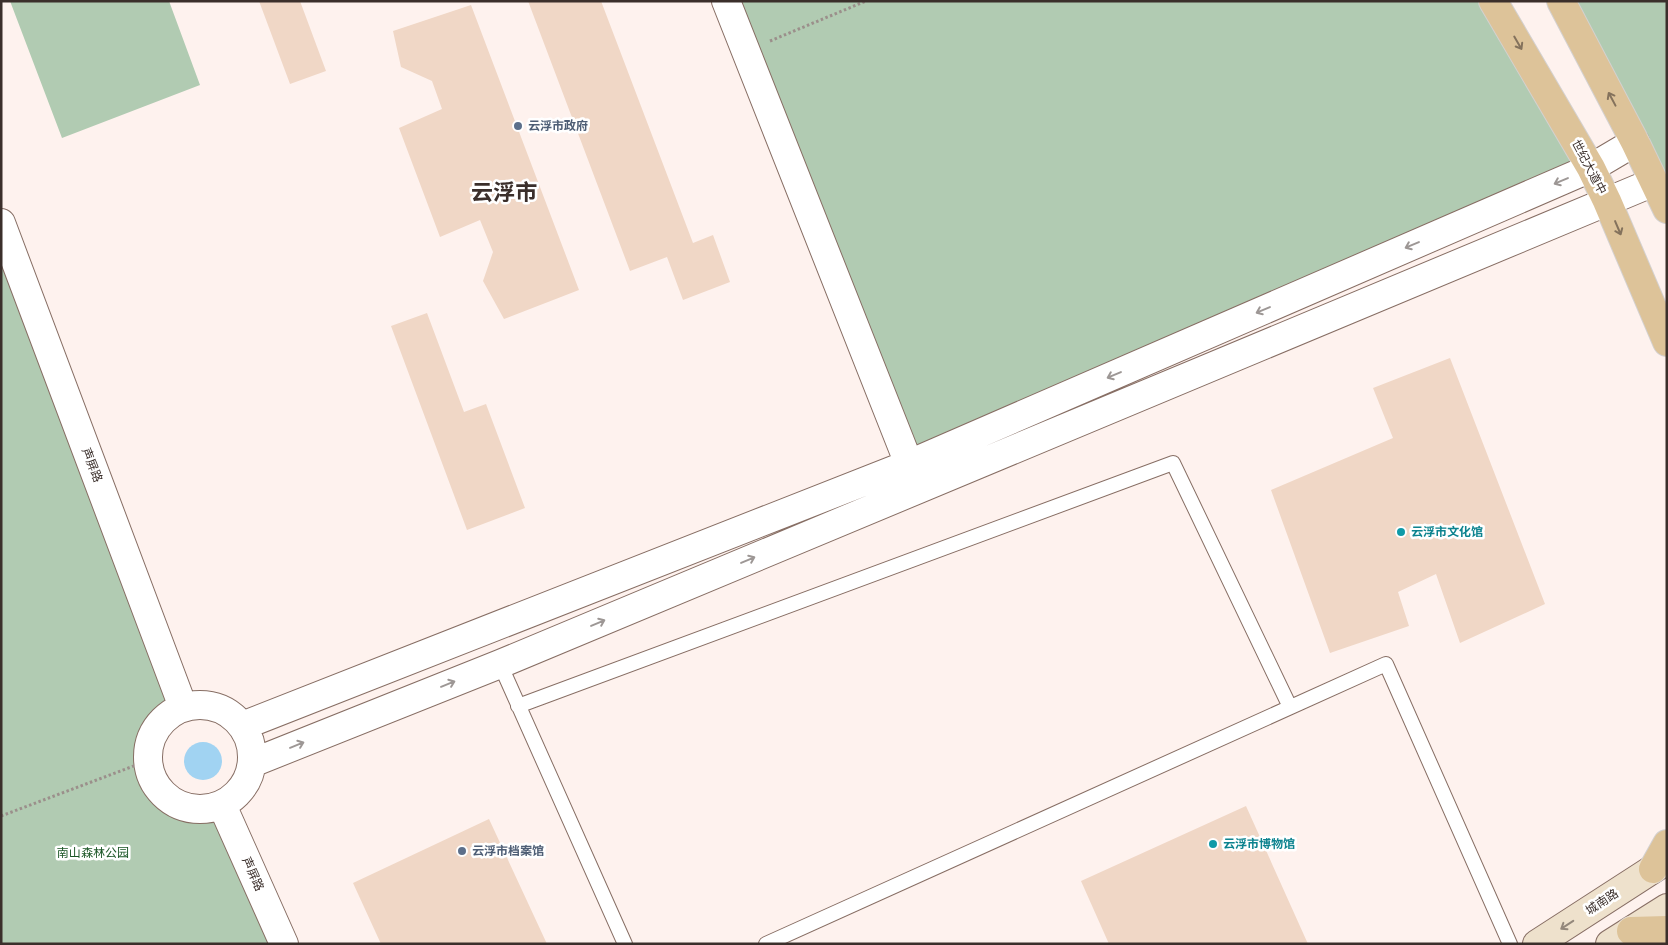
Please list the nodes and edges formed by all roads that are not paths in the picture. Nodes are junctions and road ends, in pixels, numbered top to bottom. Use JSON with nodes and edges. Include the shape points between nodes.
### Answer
{"nodes":[{"id":1,"x":726,"y":1,"type":"edge"},
{"id":2,"x":1493,"y":1,"type":"edge"},
{"id":3,"x":1561,"y":1,"type":"edge"},
{"id":4,"x":1635,"y":142,"type":"junction"},
{"id":5,"x":1591,"y":168,"type":"junction"},
{"id":6,"x":1654,"y":182,"type":"junction"},
{"id":7,"x":1607,"y":201,"type":"junction"},
{"id":8,"x":1667,"y":209,"type":"edge"},
{"id":9,"x":1,"y":223,"type":"edge"},
{"id":10,"x":1667,"y":342,"type":"edge"},
{"id":11,"x":908,"y":464,"type":"junction"},
{"id":12,"x":500,"y":664,"type":"junction"},
{"id":13,"x":518,"y":706,"type":"junction"},
{"id":14,"x":183,"y":707,"type":"junction"},
{"id":15,"x":1290,"y":707,"type":"junction"},
{"id":16,"x":242,"y":726,"type":"junction"},
{"id":17,"x":252,"y":763,"type":"junction"},
{"id":18,"x":222,"y":805,"type":"junction"},
{"id":19,"x":1667,"y":844,"type":"edge"},
{"id":20,"x":1660,"y":865,"type":"edge"},
{"id":21,"x":1667,"y":908,"type":"edge"},
{"id":22,"x":1667,"y":930,"type":"edge"},
{"id":23,"x":1621,"y":937,"type":"edge"},
{"id":24,"x":284,"y":944,"type":"edge"},
{"id":25,"x":625,"y":944,"type":"edge"},
{"id":26,"x":766,"y":944,"type":"edge"},
{"id":27,"x":1510,"y":944,"type":"edge"},
{"id":28,"x":1537,"y":944,"type":"edge"}],
"edges":[{"from":1,"to":11,"type":"street"},
{"from":2,"to":5,"type":"main road","name":"世纪大道中","one_way":true},
{"from":4,"to":3,"type":"main road","one_way":true},
{"from":4,"to":5,"type":"street"},
{"from":4,"to":6,"type":"main road"},
{"from":5,"to":7,"type":"main road","name":"世纪大道中"},
{"from":5,"to":11,"type":"street","one_way":true},
{"from":6,"to":7,"type":"street"},
{"from":6,"to":8,"type":"main road"},
{"from":7,"to":10,"type":"main road","name":"世纪大道中","one_way":true},
{"from":12,"to":7,"type":"street","one_way":true},
{"from":9,"to":14,"type":"street","name":"声屏路"},
{"from":11,"to":16,"type":"street"},
{"from":12,"to":13,"type":"lane"},
{"from":17,"to":12,"type":"street","one_way":true},
{"from":13,"to":15,"type":"lane","via":[[1173,463]]},
{"from":13,"to":25,"type":"lane"},
{"from":14,"to":16,"type":"street","via":[[211,706]]},
{"from":14,"to":18,"type":"street","via":[[167,716],[149,743],[147,762],[150,775],[159,791],[177,805],[195,810]]},
{"from":15,"to":26,"type":"lane"},
{"from":15,"to":27,"type":"lane","via":[[1386,664]]},
{"from":16,"to":17,"type":"street","via":[[250,745]]},
{"from":17,"to":18,"type":"street","via":[[237,794]]},
{"from":18,"to":24,"type":"street","name":"声屏路"},
{"from":19,"to":20,"type":"main road"},
{"from":20,"to":28,"type":"main road","name":"城南路","one_way":true},
{"from":21,"to":23,"type":"main road"},
{"from":22,"to":23,"type":"main road"}]}
